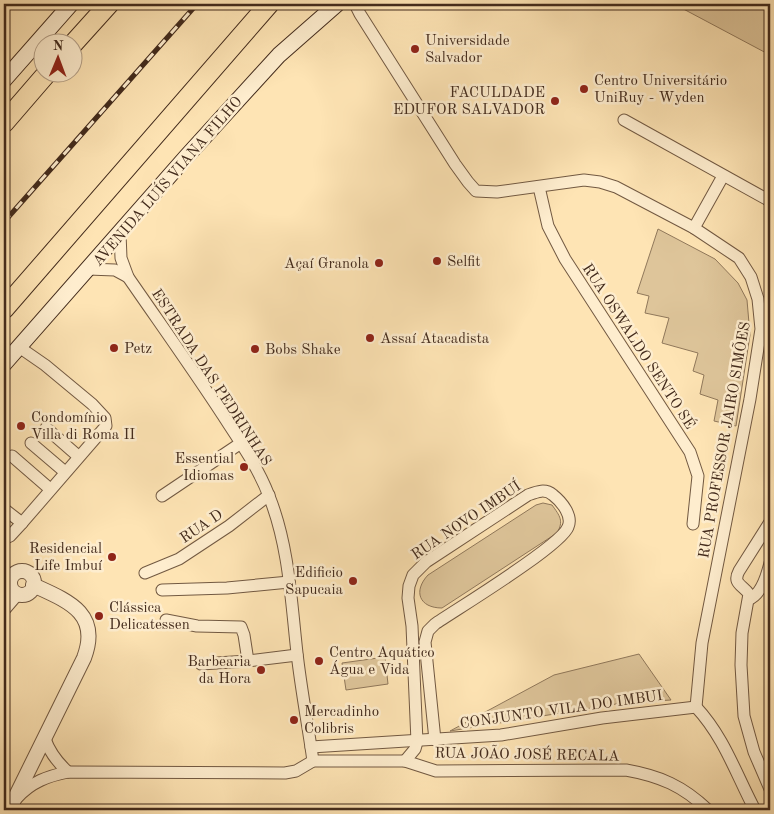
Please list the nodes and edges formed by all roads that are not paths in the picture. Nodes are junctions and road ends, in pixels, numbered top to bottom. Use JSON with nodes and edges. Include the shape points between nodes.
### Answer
{"nodes":[{"id":1,"x":71,"y":4,"type":"edge"},
{"id":2,"x":109,"y":4,"type":"edge"},
{"id":3,"x":269,"y":4,"type":"edge"},
{"id":4,"x":334,"y":6,"type":"edge"},
{"id":5,"x":357,"y":9,"type":"edge"},
{"id":6,"x":82,"y":34,"type":"edge"},
{"id":7,"x":4,"y":80,"type":"edge"},
{"id":8,"x":39,"y":82,"type":"edge"},
{"id":9,"x":624,"y":120,"type":"dead end"},
{"id":10,"x":4,"y":123,"type":"edge"},
{"id":11,"x":723,"y":176,"type":"junction"},
{"id":12,"x":539,"y":187,"type":"junction"},
{"id":13,"x":770,"y":201,"type":"edge"},
{"id":14,"x":694,"y":228,"type":"junction"},
{"id":15,"x":120,"y":233,"type":"junction"},
{"id":16,"x":88,"y":269,"type":"junction"},
{"id":17,"x":128,"y":277,"type":"junction"},
{"id":18,"x":4,"y":309,"type":"edge"},
{"id":19,"x":765,"y":342,"type":"edge"},
{"id":20,"x":19,"y":347,"type":"junction"},
{"id":21,"x":4,"y":364,"type":"edge"},
{"id":22,"x":46,"y":428,"type":"dead end"},
{"id":23,"x":31,"y":443,"type":"dead end"},
{"id":24,"x":241,"y":443,"type":"junction"},
{"id":25,"x":12,"y":456,"type":"dead end"},
{"id":26,"x":78,"y":456,"type":"junction"},
{"id":27,"x":65,"y":472,"type":"junction"},
{"id":28,"x":50,"y":489,"type":"junction"},
{"id":29,"x":269,"y":495,"type":"junction"},
{"id":30,"x":162,"y":496,"type":"dead end"},
{"id":31,"x":4,"y":509,"type":"edge"},
{"id":32,"x":770,"y":522,"type":"edge"},
{"id":33,"x":22,"y":524,"type":"junction"},
{"id":34,"x":694,"y":524,"type":"dead end"},
{"id":35,"x":4,"y":539,"type":"edge"},
{"id":36,"x":770,"y":563,"type":"edge"},
{"id":37,"x":8,"y":573,"type":"edge"},
{"id":38,"x":145,"y":573,"type":"dead end"},
{"id":39,"x":289,"y":582,"type":"junction"},
{"id":40,"x":26,"y":590,"type":"junction"},
{"id":41,"x":162,"y":590,"type":"dead end"},
{"id":42,"x":749,"y":599,"type":"junction"},
{"id":43,"x":4,"y":608,"type":"edge"},
{"id":44,"x":166,"y":620,"type":"dead end"},
{"id":45,"x":297,"y":655,"type":"junction"},
{"id":46,"x":248,"y":661,"type":"junction"},
{"id":47,"x":201,"y":664,"type":"dead end"},
{"id":48,"x":415,"y":692,"type":"junction"},
{"id":49,"x":430,"y":692,"type":"junction"},
{"id":50,"x":696,"y":707,"type":"junction"},
{"id":51,"x":45,"y":739,"type":"junction"},
{"id":52,"x":434,"y":740,"type":"junction"},
{"id":53,"x":417,"y":742,"type":"junction"},
{"id":54,"x":311,"y":747,"type":"junction"},
{"id":55,"x":405,"y":761,"type":"junction"},
{"id":56,"x":313,"y":762,"type":"junction"},
{"id":57,"x":68,"y":772,"type":"junction"},
{"id":58,"x":770,"y":789,"type":"edge"},
{"id":59,"x":11,"y":807,"type":"edge"},
{"id":60,"x":708,"y":810,"type":"edge"},
{"id":61,"x":755,"y":810,"type":"edge"}],
"edges":[{"from":1,"to":7,"type":"main road"},
{"from":2,"to":6,"type":"highway"},
{"from":3,"to":18,"type":"highway"},
{"from":4,"to":5,"type":"street","name":"RUA PROFESSOR JAIRO SIMÕES"},
{"from":4,"to":15,"type":"main road","name":"AVENIDA LUÍS VIANA FILHO","via":[[279,55]]},
{"from":5,"to":12,"type":"street","name":"RUA PROFESSOR JAIRO SIMÕES","via":[[472,188],[489,193]]},
{"from":8,"to":10,"type":"highway"},
{"from":9,"to":11,"type":"street"},
{"from":11,"to":13,"type":"street"},
{"from":11,"to":14,"type":"street"},
{"from":12,"to":14,"type":"street","name":"RUA PROFESSOR JAIRO SIMÕES","via":[[584,180],[600,182],[616,187]]},
{"from":12,"to":34,"type":"street","name":"RUA OSWALDO SENTO SÉ","via":[[548,226],[564,259],[690,452],[698,476]]},
{"from":14,"to":19,"type":"street","name":"RUA PROFESSOR JAIRO SIMÕES","via":[[738,258],[750,276],[760,306]]},
{"from":15,"to":16,"type":"main road","name":"AVENIDA LUÍS VIANA FILHO"},
{"from":15,"to":17,"type":"street","name":"ESTRADA DAS PEDRINHAS","via":[[121,258]]},
{"from":16,"to":17,"type":"street","via":[[115,270]]},
{"from":16,"to":20,"type":"main road","name":"AVENIDA LUÍS VIANA FILHO"},
{"from":17,"to":24,"type":"street","name":"ESTRADA DAS PEDRINHAS"},
{"from":19,"to":50,"type":"street","name":"RUA PROFESSOR JAIRO SIMÕES","via":[[702,643]]},
{"from":20,"to":21,"type":"main road","name":"AVENIDA LUÍS VIANA FILHO"},
{"from":20,"to":26,"type":"street","via":[[105,418],[106,426]]},
{"from":22,"to":26,"type":"street"},
{"from":23,"to":27,"type":"street"},
{"from":24,"to":29,"type":"street","name":"ESTRADA DAS PEDRINHAS"},
{"from":24,"to":30,"type":"street"},
{"from":25,"to":28,"type":"street"},
{"from":26,"to":27,"type":"street"},
{"from":27,"to":28,"type":"street"},
{"from":28,"to":33,"type":"street"},
{"from":29,"to":38,"type":"street","name":"RUA D","via":[[193,550]]},
{"from":29,"to":39,"type":"street","name":"ESTRADA DAS PEDRINHAS"},
{"from":31,"to":33,"type":"street"},
{"from":32,"to":42,"type":"street","via":[[737,575],[737,583],[747,591]]},
{"from":33,"to":35,"type":"street"},
{"from":36,"to":42,"type":"street","via":[[759,591]]},
{"from":37,"to":40,"type":"street","via":[[10,587]]},
{"from":37,"to":40,"type":"street","via":[[28,573],[33,578]]},
{"from":39,"to":41,"type":"street"},
{"from":39,"to":45,"type":"street","name":"ESTRADA DAS PEDRINHAS"},
{"from":40,"to":43,"type":"street"},
{"from":40,"to":51,"type":"street","via":[[47,592],[71,603],[79,611],[89,634],[84,658]]},
{"from":42,"to":58,"type":"street","via":[[742,633],[744,716],[754,752]]},
{"from":44,"to":46,"type":"street","via":[[197,626],[241,627]]},
{"from":45,"to":46,"type":"street"},
{"from":45,"to":54,"type":"street","name":"ESTRADA DAS PEDRINHAS"},
{"from":46,"to":47,"type":"street"},
{"from":48,"to":49,"type":"street"},
{"from":48,"to":49,"type":"street","name":"RUA NOVO IMBUÍ","via":[[408,598],[413,575],[426,562],[528,495],[542,491],[553,494],[568,514],[570,520],[566,532],[545,551],[428,631],[425,642]]},
{"from":48,"to":53,"type":"street","name":"RUA NOVO IMBUÍ"},
{"from":49,"to":52,"type":"street","name":"RUA NOVO IMBUÍ"},
{"from":50,"to":52,"type":"street","name":"CONJUNTO VILA DO IMBUI","via":[[602,718],[523,732]]},
{"from":50,"to":61,"type":"street","via":[[724,744]]},
{"from":51,"to":57,"type":"street","via":[[53,758]]},
{"from":51,"to":59,"type":"street"},
{"from":52,"to":53,"type":"street","name":"CONJUNTO VILA DO IMBUI"},
{"from":53,"to":54,"type":"street","name":"CONJUNTO VILA DO IMBUI"},
{"from":53,"to":55,"type":"street","via":[[415,750]]},
{"from":54,"to":56,"type":"street","name":"ESTRADA DAS PEDRINHAS"},
{"from":55,"to":56,"type":"street","name":"RUA JOÃO JOSÉ RECALA"},
{"from":55,"to":60,"type":"street","name":"RUA JOÃO JOSÉ RECALA","via":[[436,770],[626,770],[650,774],[673,784]]},
{"from":56,"to":57,"type":"street","name":"RUA JOÃO JOSÉ RECALA","via":[[285,773]]},
{"from":57,"to":59,"type":"street","name":"RUA JOÃO JOSÉ RECALA","via":[[31,785],[23,790]]}]}
